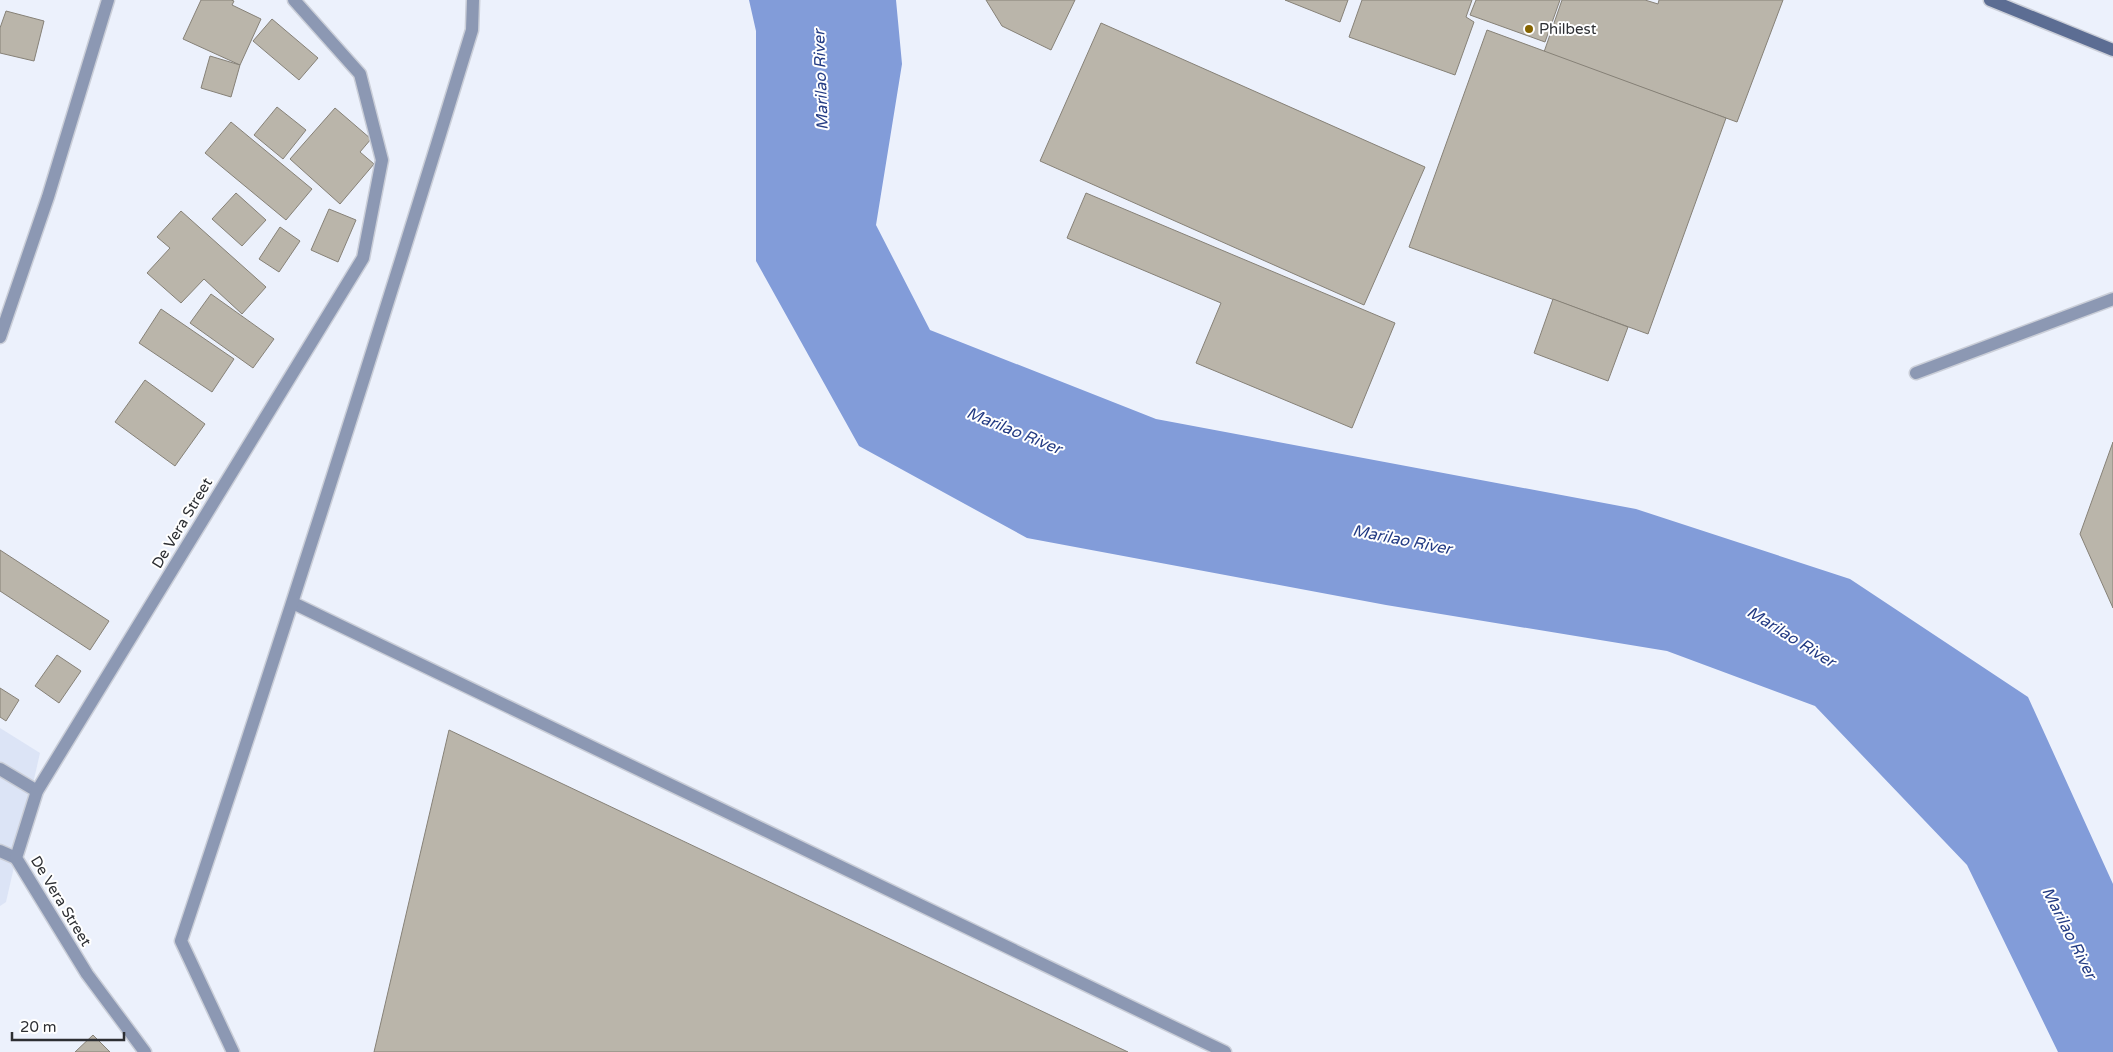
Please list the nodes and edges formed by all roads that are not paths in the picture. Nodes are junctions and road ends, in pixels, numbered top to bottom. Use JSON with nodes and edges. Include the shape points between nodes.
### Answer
{"nodes":[{"id":1,"x":108,"y":0,"type":"edge"},
{"id":2,"x":294,"y":0,"type":"edge"},
{"id":3,"x":473,"y":0,"type":"edge"},
{"id":4,"x":1990,"y":0,"type":"edge"},
{"id":5,"x":2113,"y":50,"type":"edge"},
{"id":6,"x":2113,"y":299,"type":"edge"},
{"id":7,"x":0,"y":337,"type":"edge"},
{"id":8,"x":1916,"y":373,"type":"dead end"},
{"id":9,"x":294,"y":603,"type":"junction"},
{"id":10,"x":0,"y":769,"type":"edge"},
{"id":11,"x":37,"y":791,"type":"junction"},
{"id":12,"x":0,"y":851,"type":"edge"},
{"id":13,"x":16,"y":858,"type":"junction"},
{"id":14,"x":145,"y":1052,"type":"edge"},
{"id":15,"x":233,"y":1052,"type":"edge"},
{"id":16,"x":1225,"y":1052,"type":"edge"}],
"edges":[{"from":1,"to":7,"type":"street","via":[[48,197]]},
{"from":2,"to":11,"type":"street","name":"De Vera Street","via":[[360,74],[382,160],[363,258]]},
{"from":3,"to":9,"type":"street","via":[[472,30]]},
{"from":4,"to":5,"type":"main road"},
{"from":6,"to":8,"type":"street"},
{"from":9,"to":15,"type":"street","via":[[181,941]]},
{"from":9,"to":16,"type":"street"},
{"from":10,"to":11,"type":"street"},
{"from":11,"to":13,"type":"street","name":"De Vera Street"},
{"from":12,"to":13,"type":"street"},
{"from":13,"to":14,"type":"street","name":"De Vera Street","via":[[87,974]]}]}
